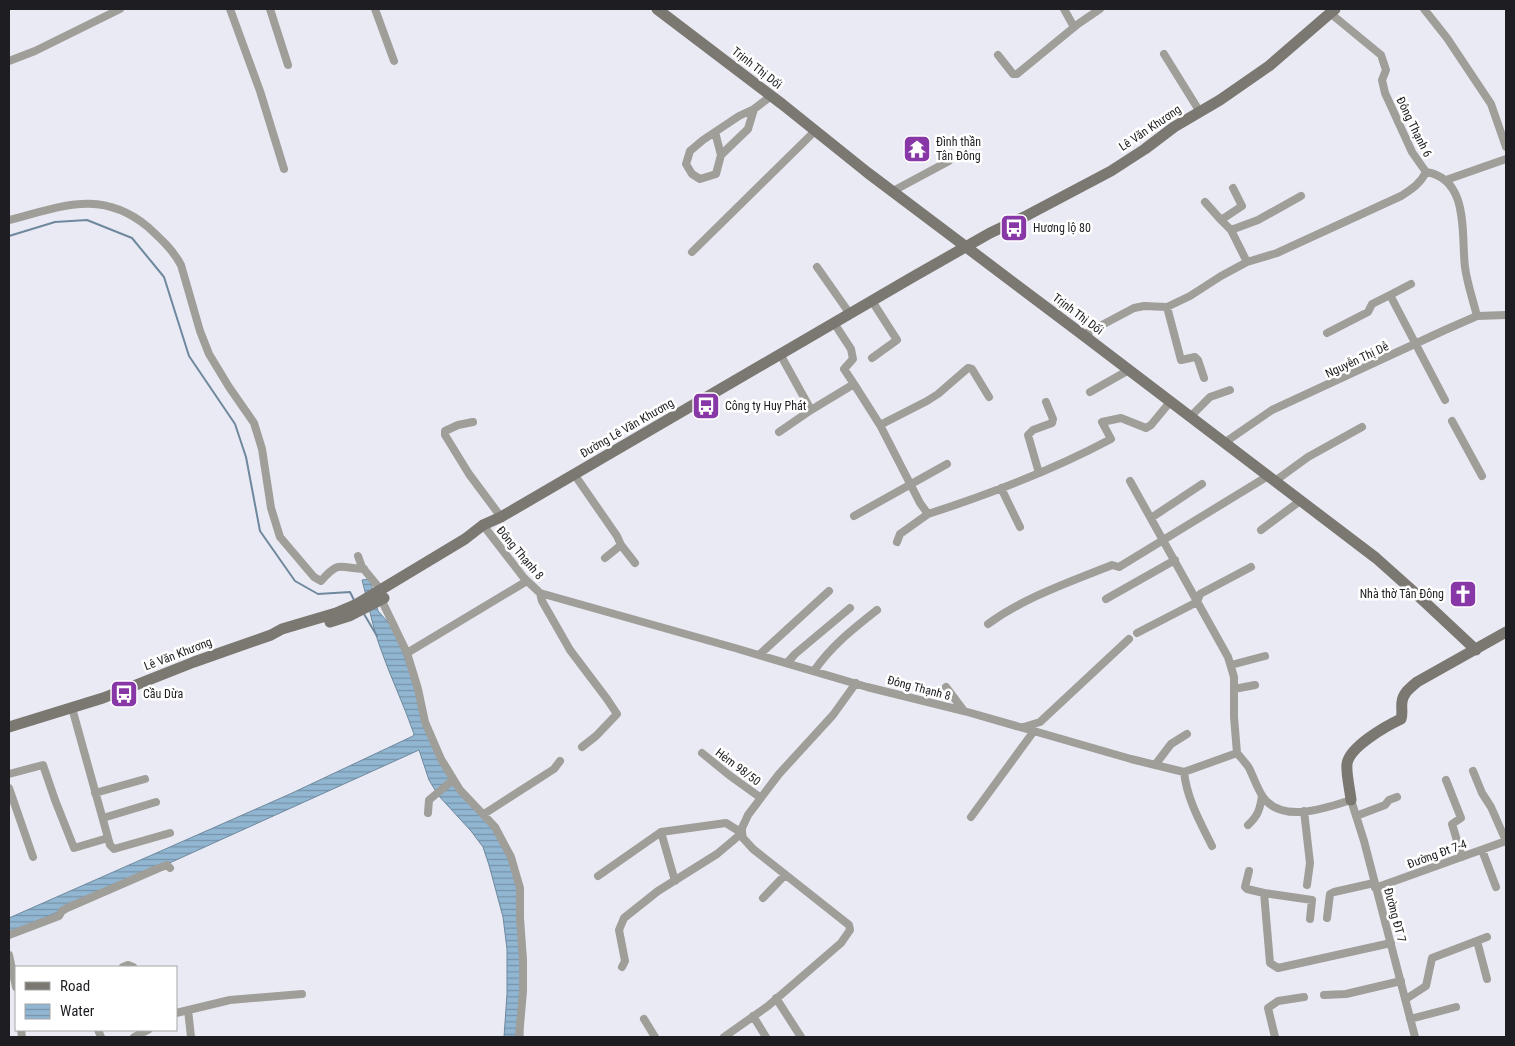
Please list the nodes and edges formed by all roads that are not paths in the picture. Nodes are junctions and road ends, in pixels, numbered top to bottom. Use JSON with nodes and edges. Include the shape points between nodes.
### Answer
{"nodes":[{"id":1,"x":120,"y":9,"type":"edge"},
{"id":2,"x":230,"y":9,"type":"edge"},
{"id":3,"x":270,"y":9,"type":"edge"},
{"id":4,"x":374,"y":9,"type":"edge"},
{"id":5,"x":657,"y":9,"type":"edge"},
{"id":6,"x":1064,"y":9,"type":"edge"},
{"id":7,"x":1100,"y":9,"type":"edge"},
{"id":8,"x":1424,"y":9,"type":"edge"},
{"id":9,"x":1091,"y":11,"type":"edge"},
{"id":10,"x":1332,"y":11,"type":"edge"},
{"id":11,"x":1074,"y":27,"type":"junction"},
{"id":12,"x":1164,"y":54,"type":"dead end"},
{"id":13,"x":998,"y":55,"type":"dead end"},
{"id":14,"x":9,"y":61,"type":"edge"},
{"id":15,"x":394,"y":61,"type":"dead end"},
{"id":16,"x":288,"y":65,"type":"dead end"},
{"id":17,"x":771,"y":96,"type":"junction"},
{"id":18,"x":754,"y":109,"type":"junction"},
{"id":19,"x":1200,"y":112,"type":"junction"},
{"id":20,"x":815,"y":131,"type":"junction"},
{"id":21,"x":715,"y":132,"type":"junction"},
{"id":22,"x":1506,"y":147,"type":"edge"},
{"id":23,"x":720,"y":155,"type":"junction"},
{"id":24,"x":1506,"y":159,"type":"edge"},
{"id":25,"x":948,"y":161,"type":"dead end"},
{"id":26,"x":284,"y":169,"type":"dead end"},
{"id":27,"x":1426,"y":172,"type":"junction"},
{"id":28,"x":1446,"y":180,"type":"junction"},
{"id":29,"x":1233,"y":188,"type":"dead end"},
{"id":30,"x":893,"y":191,"type":"junction"},
{"id":31,"x":1302,"y":196,"type":"dead end"},
{"id":32,"x":1205,"y":202,"type":"dead end"},
{"id":33,"x":9,"y":220,"type":"edge"},
{"id":34,"x":1221,"y":220,"type":"junction"},
{"id":35,"x":1231,"y":230,"type":"junction"},
{"id":36,"x":966,"y":248,"type":"junction"},
{"id":37,"x":692,"y":252,"type":"dead end"},
{"id":38,"x":1247,"y":262,"type":"junction"},
{"id":39,"x":817,"y":267,"type":"dead end"},
{"id":40,"x":1412,"y":284,"type":"dead end"},
{"id":41,"x":1390,"y":295,"type":"junction"},
{"id":42,"x":872,"y":301,"type":"junction"},
{"id":43,"x":1167,"y":307,"type":"junction"},
{"id":44,"x":850,"y":314,"type":"junction"},
{"id":45,"x":1477,"y":316,"type":"junction"},
{"id":46,"x":1506,"y":316,"type":"edge"},
{"id":47,"x":834,"y":323,"type":"junction"},
{"id":48,"x":1327,"y":333,"type":"dead end"},
{"id":49,"x":1083,"y":335,"type":"junction"},
{"id":50,"x":1416,"y":345,"type":"junction"},
{"id":51,"x":780,"y":354,"type":"junction"},
{"id":52,"x":872,"y":358,"type":"dead end"},
{"id":53,"x":1129,"y":370,"type":"junction"},
{"id":54,"x":1204,"y":378,"type":"dead end"},
{"id":55,"x":854,"y":384,"type":"junction"},
{"id":56,"x":1230,"y":390,"type":"dead end"},
{"id":57,"x":1090,"y":392,"type":"dead end"},
{"id":58,"x":989,"y":397,"type":"dead end"},
{"id":59,"x":1445,"y":400,"type":"dead end"},
{"id":60,"x":1046,"y":402,"type":"dead end"},
{"id":61,"x":1170,"y":402,"type":"junction"},
{"id":62,"x":811,"y":410,"type":"junction"},
{"id":63,"x":1190,"y":417,"type":"junction"},
{"id":64,"x":1452,"y":421,"type":"dead end"},
{"id":65,"x":473,"y":422,"type":"dead end"},
{"id":66,"x":880,"y":425,"type":"junction"},
{"id":67,"x":1362,"y":427,"type":"dead end"},
{"id":68,"x":778,"y":432,"type":"dead end"},
{"id":69,"x":1224,"y":443,"type":"junction"},
{"id":70,"x":948,"y":464,"type":"dead end"},
{"id":71,"x":1039,"y":473,"type":"junction"},
{"id":72,"x":574,"y":474,"type":"junction"},
{"id":73,"x":1482,"y":476,"type":"dead end"},
{"id":74,"x":1272,"y":479,"type":"junction"},
{"id":75,"x":1130,"y":481,"type":"dead end"},
{"id":76,"x":910,"y":484,"type":"junction"},
{"id":77,"x":1202,"y":484,"type":"dead end"},
{"id":78,"x":1001,"y":488,"type":"junction"},
{"id":79,"x":1300,"y":501,"type":"junction"},
{"id":80,"x":928,"y":514,"type":"junction"},
{"id":81,"x":854,"y":516,"type":"dead end"},
{"id":82,"x":501,"y":517,"type":"junction"},
{"id":83,"x":1151,"y":518,"type":"junction"},
{"id":84,"x":483,"y":525,"type":"junction"},
{"id":85,"x":1020,"y":527,"type":"dead end"},
{"id":86,"x":1261,"y":530,"type":"dead end"},
{"id":87,"x":1164,"y":539,"type":"junction"},
{"id":88,"x":897,"y":542,"type":"dead end"},
{"id":89,"x":621,"y":545,"type":"junction"},
{"id":90,"x":358,"y":556,"type":"dead end"},
{"id":91,"x":605,"y":558,"type":"dead end"},
{"id":92,"x":1175,"y":560,"type":"junction"},
{"id":93,"x":635,"y":563,"type":"dead end"},
{"id":94,"x":1251,"y":567,"type":"dead end"},
{"id":95,"x":364,"y":568,"type":"junction"},
{"id":96,"x":527,"y":581,"type":"junction"},
{"id":97,"x":829,"y":591,"type":"dead end"},
{"id":98,"x":540,"y":593,"type":"junction"},
{"id":99,"x":379,"y":596,"type":"junction"},
{"id":100,"x":1106,"y":599,"type":"dead end"},
{"id":101,"x":1197,"y":602,"type":"junction"},
{"id":102,"x":850,"y":608,"type":"dead end"},
{"id":103,"x":876,"y":610,"type":"dead end"},
{"id":104,"x":988,"y":624,"type":"dead end"},
{"id":105,"x":1506,"y":632,"type":"edge"},
{"id":106,"x":1137,"y":633,"type":"dead end"},
{"id":107,"x":1129,"y":639,"type":"dead end"},
{"id":108,"x":1476,"y":650,"type":"junction"},
{"id":109,"x":407,"y":653,"type":"junction"},
{"id":110,"x":759,"y":655,"type":"junction"},
{"id":111,"x":1265,"y":656,"type":"dead end"},
{"id":112,"x":787,"y":663,"type":"junction"},
{"id":113,"x":1232,"y":665,"type":"junction"},
{"id":114,"x":814,"y":671,"type":"junction"},
{"id":115,"x":856,"y":683,"type":"junction"},
{"id":116,"x":1255,"y":684,"type":"dead end"},
{"id":117,"x":946,"y":688,"type":"dead end"},
{"id":118,"x":1234,"y":689,"type":"junction"},
{"id":119,"x":72,"y":708,"type":"junction"},
{"id":120,"x":964,"y":710,"type":"junction"},
{"id":121,"x":1024,"y":727,"type":"junction"},
{"id":122,"x":9,"y":728,"type":"edge"},
{"id":123,"x":1034,"y":731,"type":"junction"},
{"id":124,"x":1188,"y":734,"type":"dead end"},
{"id":125,"x":582,"y":747,"type":"dead end"},
{"id":126,"x":702,"y":753,"type":"dead end"},
{"id":127,"x":1237,"y":753,"type":"junction"},
{"id":128,"x":560,"y":761,"type":"dead end"},
{"id":129,"x":1155,"y":765,"type":"junction"},
{"id":130,"x":1473,"y":771,"type":"dead end"},
{"id":131,"x":1184,"y":772,"type":"junction"},
{"id":132,"x":9,"y":774,"type":"edge"},
{"id":133,"x":145,"y":779,"type":"dead end"},
{"id":134,"x":1446,"y":780,"type":"dead end"},
{"id":135,"x":452,"y":781,"type":"junction"},
{"id":136,"x":9,"y":788,"type":"edge"},
{"id":137,"x":96,"y":792,"type":"junction"},
{"id":138,"x":1262,"y":796,"type":"junction"},
{"id":139,"x":1397,"y":797,"type":"dead end"},
{"id":140,"x":761,"y":798,"type":"junction"},
{"id":141,"x":1351,"y":800,"type":"junction"},
{"id":142,"x":156,"y":802,"type":"dead end"},
{"id":143,"x":1304,"y":811,"type":"junction"},
{"id":144,"x":428,"y":813,"type":"dead end"},
{"id":145,"x":484,"y":814,"type":"junction"},
{"id":146,"x":1356,"y":816,"type":"junction"},
{"id":147,"x":971,"y":817,"type":"dead end"},
{"id":148,"x":103,"y":818,"type":"junction"},
{"id":149,"x":1248,"y":825,"type":"dead end"},
{"id":150,"x":661,"y":832,"type":"junction"},
{"id":151,"x":170,"y":833,"type":"dead end"},
{"id":152,"x":742,"y":833,"type":"junction"},
{"id":153,"x":108,"y":838,"type":"junction"},
{"id":154,"x":1506,"y":841,"type":"edge"},
{"id":155,"x":1212,"y":846,"type":"dead end"},
{"id":156,"x":1482,"y":850,"type":"junction"},
{"id":157,"x":1462,"y":856,"type":"junction"},
{"id":158,"x":33,"y":857,"type":"dead end"},
{"id":159,"x":170,"y":868,"type":"dead end"},
{"id":160,"x":1249,"y":871,"type":"dead end"},
{"id":161,"x":785,"y":875,"type":"junction"},
{"id":162,"x":598,"y":876,"type":"dead end"},
{"id":163,"x":675,"y":880,"type":"junction"},
{"id":164,"x":1307,"y":885,"type":"dead end"},
{"id":165,"x":1375,"y":885,"type":"junction"},
{"id":166,"x":1496,"y":887,"type":"dead end"},
{"id":167,"x":1264,"y":893,"type":"junction"},
{"id":168,"x":763,"y":898,"type":"dead end"},
{"id":169,"x":1327,"y":918,"type":"dead end"},
{"id":170,"x":1310,"y":919,"type":"dead end"},
{"id":171,"x":9,"y":935,"type":"edge"},
{"id":172,"x":1487,"y":937,"type":"dead end"},
{"id":173,"x":1477,"y":941,"type":"junction"},
{"id":174,"x":1391,"y":943,"type":"junction"},
{"id":175,"x":9,"y":955,"type":"edge"},
{"id":176,"x":622,"y":967,"type":"dead end"},
{"id":177,"x":1488,"y":979,"type":"dead end"},
{"id":178,"x":1401,"y":981,"type":"junction"},
{"id":179,"x":15,"y":982,"type":"edge"},
{"id":180,"x":302,"y":994,"type":"dead end"},
{"id":181,"x":1324,"y":995,"type":"dead end"},
{"id":182,"x":1304,"y":997,"type":"dead end"},
{"id":183,"x":776,"y":998,"type":"junction"},
{"id":184,"x":1406,"y":999,"type":"junction"},
{"id":185,"x":1456,"y":1007,"type":"dead end"},
{"id":186,"x":188,"y":1010,"type":"junction"},
{"id":187,"x":178,"y":1012,"type":"edge"},
{"id":188,"x":753,"y":1016,"type":"junction"},
{"id":189,"x":644,"y":1019,"type":"dead end"},
{"id":190,"x":1410,"y":1019,"type":"junction"},
{"id":191,"x":146,"y":1031,"type":"edge"},
{"id":192,"x":134,"y":1037,"type":"edge"},
{"id":193,"x":192,"y":1037,"type":"edge"},
{"id":194,"x":519,"y":1037,"type":"edge"},
{"id":195,"x":655,"y":1037,"type":"edge"},
{"id":196,"x":724,"y":1037,"type":"edge"},
{"id":197,"x":766,"y":1037,"type":"edge"},
{"id":198,"x":801,"y":1037,"type":"edge"},
{"id":199,"x":1275,"y":1037,"type":"edge"},
{"id":200,"x":1415,"y":1037,"type":"edge"}],
"edges":[{"from":1,"to":14,"type":"street"},
{"from":2,"to":26,"type":"street"},
{"from":3,"to":16,"type":"street"},
{"from":4,"to":15,"type":"street"},
{"from":5,"to":17,"type":"main road","name":"Trịnh Thị Dối"},
{"from":6,"to":11,"type":"street"},
{"from":7,"to":9,"type":"street"},
{"from":8,"to":22,"type":"street","via":[[1491,104]]},
{"from":9,"to":11,"type":"street"},
{"from":10,"to":19,"type":"main road","name":"Lê Văn Khương","via":[[1269,66]]},
{"from":10,"to":27,"type":"street","name":"Đông Thạnh 6","via":[[1381,55],[1386,70],[1382,80],[1385,93],[1412,152]]},
{"from":11,"to":13,"type":"street","via":[[1015,75]]},
{"from":12,"to":19,"type":"street"},
{"from":17,"to":18,"type":"street"},
{"from":17,"to":20,"type":"main road","name":"Trịnh Thị Dối"},
{"from":18,"to":21,"type":"street"},
{"from":18,"to":23,"type":"street","via":[[748,129]]},
{"from":19,"to":36,"type":"main road","name":"Lê Văn Khương","via":[[1111,171]]},
{"from":20,"to":30,"type":"main road","name":"Trịnh Thị Dối"},
{"from":20,"to":37,"type":"street"},
{"from":21,"to":23,"type":"street"},
{"from":21,"to":23,"type":"street","via":[[690,150],[686,164],[700,179],[716,174]]},
{"from":24,"to":28,"type":"street"},
{"from":25,"to":30,"type":"street"},
{"from":27,"to":28,"type":"street","name":"Đông Thạnh 6"},
{"from":27,"to":38,"type":"street","via":[[1422,181],[1401,196],[1277,253]]},
{"from":28,"to":45,"type":"street","via":[[1463,215],[1465,269]]},
{"from":29,"to":34,"type":"street","via":[[1242,206]]},
{"from":30,"to":36,"type":"main road","name":"Trịnh Thị Dối"},
{"from":31,"to":35,"type":"street","via":[[1258,220]]},
{"from":32,"to":34,"type":"street"},
{"from":33,"to":95,"type":"street","via":[[59,206],[104,205],[138,219],[162,239],[181,265],[209,354],[254,423],[280,537],[321,581],[334,567]]},
{"from":34,"to":35,"type":"street"},
{"from":35,"to":38,"type":"street"},
{"from":36,"to":42,"type":"main road","name":"Đường Lê Văn Khương"},
{"from":36,"to":49,"type":"main road","name":"Trịnh Thị Dối"},
{"from":38,"to":43,"type":"street"},
{"from":39,"to":44,"type":"street"},
{"from":40,"to":41,"type":"street"},
{"from":41,"to":48,"type":"street","via":[[1372,304],[1368,312]]},
{"from":41,"to":50,"type":"street"},
{"from":42,"to":44,"type":"main road","name":"Đường Lê Văn Khương"},
{"from":42,"to":52,"type":"street","via":[[897,340]]},
{"from":43,"to":49,"type":"street","via":[[1134,308]]},
{"from":43,"to":54,"type":"street","via":[[1181,360],[1195,357]]},
{"from":44,"to":47,"type":"main road","name":"Đường Lê Văn Khương"},
{"from":45,"to":46,"type":"street","name":"Nguyễn Thị Dễ"},
{"from":45,"to":50,"type":"street","name":"Nguyễn Thị Dễ"},
{"from":47,"to":51,"type":"main road","name":"Đường Lê Văn Khương"},
{"from":47,"to":55,"type":"street","via":[[851,349],[853,359],[844,369]]},
{"from":49,"to":53,"type":"main road","name":"Trịnh Thị Dối"},
{"from":50,"to":59,"type":"street"},
{"from":50,"to":69,"type":"street","name":"Nguyễn Thị Dễ","via":[[1272,410]]},
{"from":51,"to":62,"type":"street"},
{"from":51,"to":72,"type":"main road","name":"Đường Lê Văn Khương"},
{"from":53,"to":57,"type":"street"},
{"from":53,"to":61,"type":"main road","name":"Trịnh Thị Dối"},
{"from":55,"to":62,"type":"street"},
{"from":55,"to":66,"type":"street"},
{"from":56,"to":63,"type":"street","via":[[1210,397]]},
{"from":58,"to":66,"type":"street","via":[[972,368],[968,368],[938,394]]},
{"from":60,"to":71,"type":"street","via":[[1052,423],[1028,435]]},
{"from":61,"to":63,"type":"main road","name":"Trịnh Thị Dối"},
{"from":61,"to":71,"type":"street","via":[[1146,428],[1120,418],[1102,422],[1110,439]]},
{"from":62,"to":68,"type":"street"},
{"from":63,"to":69,"type":"main road","name":"Trịnh Thị Dối"},
{"from":64,"to":73,"type":"street"},
{"from":65,"to":82,"type":"street","via":[[451,428],[444,435]]},
{"from":66,"to":76,"type":"street"},
{"from":67,"to":74,"type":"street"},
{"from":69,"to":74,"type":"main road","name":"Trịnh Thị Dối"},
{"from":70,"to":76,"type":"street"},
{"from":71,"to":78,"type":"street"},
{"from":72,"to":82,"type":"main road","name":"Đường Lê Văn Khương"},
{"from":72,"to":89,"type":"street"},
{"from":74,"to":79,"type":"main road","name":"Trịnh Thị Dối"},
{"from":74,"to":87,"type":"street"},
{"from":75,"to":83,"type":"street"},
{"from":76,"to":80,"type":"street"},
{"from":76,"to":81,"type":"street"},
{"from":77,"to":83,"type":"street"},
{"from":78,"to":80,"type":"street"},
{"from":78,"to":85,"type":"street"},
{"from":79,"to":86,"type":"street"},
{"from":79,"to":108,"type":"main road","name":"Trịnh Thị Dối","via":[[1376,558]]},
{"from":80,"to":88,"type":"street","via":[[900,534]]},
{"from":82,"to":84,"type":"main road","name":"Đường Lê Văn Khương"},
{"from":83,"to":87,"type":"street"},
{"from":84,"to":96,"type":"street","name":"Đông Thạnh 8"},
{"from":84,"to":99,"type":"main road","name":"Đường Lê Văn Khương","via":[[419,565]]},
{"from":87,"to":92,"type":"street"},
{"from":87,"to":104,"type":"street","via":[[1119,567],[1112,565],[1063,584]]},
{"from":89,"to":91,"type":"street"},
{"from":89,"to":93,"type":"street"},
{"from":90,"to":95,"type":"street"},
{"from":92,"to":100,"type":"street"},
{"from":92,"to":101,"type":"street"},
{"from":94,"to":101,"type":"street","via":[[1200,594]]},
{"from":95,"to":99,"type":"street"},
{"from":96,"to":98,"type":"street","name":"Đông Thạnh 8"},
{"from":96,"to":109,"type":"street"},
{"from":97,"to":110,"type":"street"},
{"from":98,"to":110,"type":"street","name":"Đông Thạnh 8"},
{"from":98,"to":125,"type":"street","via":[[570,650],[617,714]]},
{"from":99,"to":109,"type":"street"},
{"from":99,"to":119,"type":"main road","name":"Lê Văn Khương","via":[[336,616],[284,634],[271,635]]},
{"from":101,"to":106,"type":"street"},
{"from":101,"to":113,"type":"street"},
{"from":102,"to":112,"type":"street"},
{"from":103,"to":114,"type":"street","via":[[843,637]]},
{"from":105,"to":108,"type":"main road"},
{"from":107,"to":121,"type":"street","via":[[1040,722]]},
{"from":108,"to":141,"type":"main road","via":[[1417,682],[1402,699],[1401,719],[1351,753],[1347,763]]},
{"from":109,"to":135,"type":"street","via":[[425,722]]},
{"from":110,"to":112,"type":"street","name":"Đông Thạnh 8"},
{"from":111,"to":113,"type":"street"},
{"from":112,"to":114,"type":"street","name":"Đông Thạnh 8"},
{"from":113,"to":118,"type":"street"},
{"from":114,"to":115,"type":"street","name":"Đông Thạnh 8"},
{"from":115,"to":120,"type":"street","name":"Đông Thạnh 8"},
{"from":115,"to":140,"type":"street"},
{"from":116,"to":118,"type":"street"},
{"from":117,"to":120,"type":"street"},
{"from":118,"to":127,"type":"street"},
{"from":119,"to":122,"type":"main road","name":"Lê Văn Khương"},
{"from":119,"to":137,"type":"street"},
{"from":120,"to":121,"type":"street","name":"Đông Thạnh 8"},
{"from":121,"to":123,"type":"street","name":"Đông Thạnh 8"},
{"from":123,"to":129,"type":"street","name":"Đông Thạnh 8"},
{"from":123,"to":147,"type":"street"},
{"from":124,"to":129,"type":"street","via":[[1171,744]]},
{"from":126,"to":140,"type":"street","name":"Hẻm 98/50"},
{"from":127,"to":131,"type":"street"},
{"from":127,"to":138,"type":"street","via":[[1248,766]]},
{"from":128,"to":145,"type":"street","via":[[554,769]]},
{"from":129,"to":131,"type":"street","name":"Đông Thạnh 8"},
{"from":130,"to":154,"type":"street"},
{"from":131,"to":155,"type":"street","via":[[1195,812]]},
{"from":132,"to":153,"type":"street","via":[[43,765],[74,848]]},
{"from":133,"to":137,"type":"street"},
{"from":134,"to":157,"type":"street","via":[[1461,818],[1452,824]]},
{"from":135,"to":144,"type":"street","via":[[429,800]]},
{"from":135,"to":145,"type":"street"},
{"from":136,"to":158,"type":"street"},
{"from":137,"to":148,"type":"street"},
{"from":138,"to":143,"type":"street","via":[[1269,804],[1293,813]]},
{"from":138,"to":149,"type":"street","via":[[1260,810]]},
{"from":139,"to":146,"type":"street"},
{"from":140,"to":152,"type":"street","via":[[748,815]]},
{"from":141,"to":143,"type":"street"},
{"from":141,"to":146,"type":"street","name":"Đường ĐT 7"},
{"from":142,"to":148,"type":"street"},
{"from":143,"to":164,"type":"street","via":[[1310,863]]},
{"from":145,"to":194,"type":"street","via":[[496,827],[511,857],[520,888],[523,991]]},
{"from":146,"to":165,"type":"street","name":"Đường ĐT 7"},
{"from":148,"to":153,"type":"street"},
{"from":150,"to":152,"type":"street","via":[[726,823]]},
{"from":150,"to":162,"type":"street"},
{"from":150,"to":163,"type":"street"},
{"from":151,"to":153,"type":"street","via":[[114,849]]},
{"from":152,"to":161,"type":"street","via":[[753,849]]},
{"from":152,"to":163,"type":"street","via":[[717,854]]},
{"from":154,"to":156,"type":"street","name":"Đường Đt 7-4"},
{"from":156,"to":157,"type":"street","name":"Đường Đt 7-4"},
{"from":156,"to":166,"type":"street"},
{"from":157,"to":165,"type":"street","name":"Đường Đt 7-4"},
{"from":159,"to":171,"type":"street","via":[[168,865],[159,868],[67,908],[59,916]]},
{"from":160,"to":167,"type":"street","via":[[1245,887]]},
{"from":161,"to":168,"type":"street"},
{"from":161,"to":183,"type":"street","via":[[849,925],[850,930],[841,943]]},
{"from":163,"to":176,"type":"street","via":[[624,918],[619,930],[625,961]]},
{"from":165,"to":169,"type":"street","name":"Đường Đt 7-4","via":[[1330,894]]},
{"from":165,"to":174,"type":"street","name":"Đường ĐT 7"},
{"from":167,"to":170,"type":"street","via":[[1312,900]]},
{"from":167,"to":174,"type":"street","via":[[1270,963],[1278,968]]},
{"from":172,"to":173,"type":"street"},
{"from":173,"to":177,"type":"street"},
{"from":173,"to":184,"type":"street","via":[[1432,958],[1426,986]]},
{"from":174,"to":178,"type":"street","name":"Đường ĐT 7"},
{"from":175,"to":179,"type":"street"},
{"from":178,"to":181,"type":"street","via":[[1346,994]]},
{"from":178,"to":184,"type":"street","name":"Đường ĐT 7"},
{"from":180,"to":186,"type":"street","via":[[230,1000]]},
{"from":182,"to":199,"type":"street","via":[[1278,1002],[1268,1008]]},
{"from":183,"to":188,"type":"street"},
{"from":183,"to":198,"type":"street"},
{"from":184,"to":190,"type":"street","name":"Đường ĐT 7"},
{"from":185,"to":190,"type":"street"},
{"from":186,"to":187,"type":"street"},
{"from":186,"to":193,"type":"street"},
{"from":188,"to":196,"type":"street"},
{"from":188,"to":197,"type":"street"},
{"from":189,"to":195,"type":"street"},
{"from":190,"to":200,"type":"street","name":"Đường ĐT 7"},
{"from":191,"to":192,"type":"street"}]}
